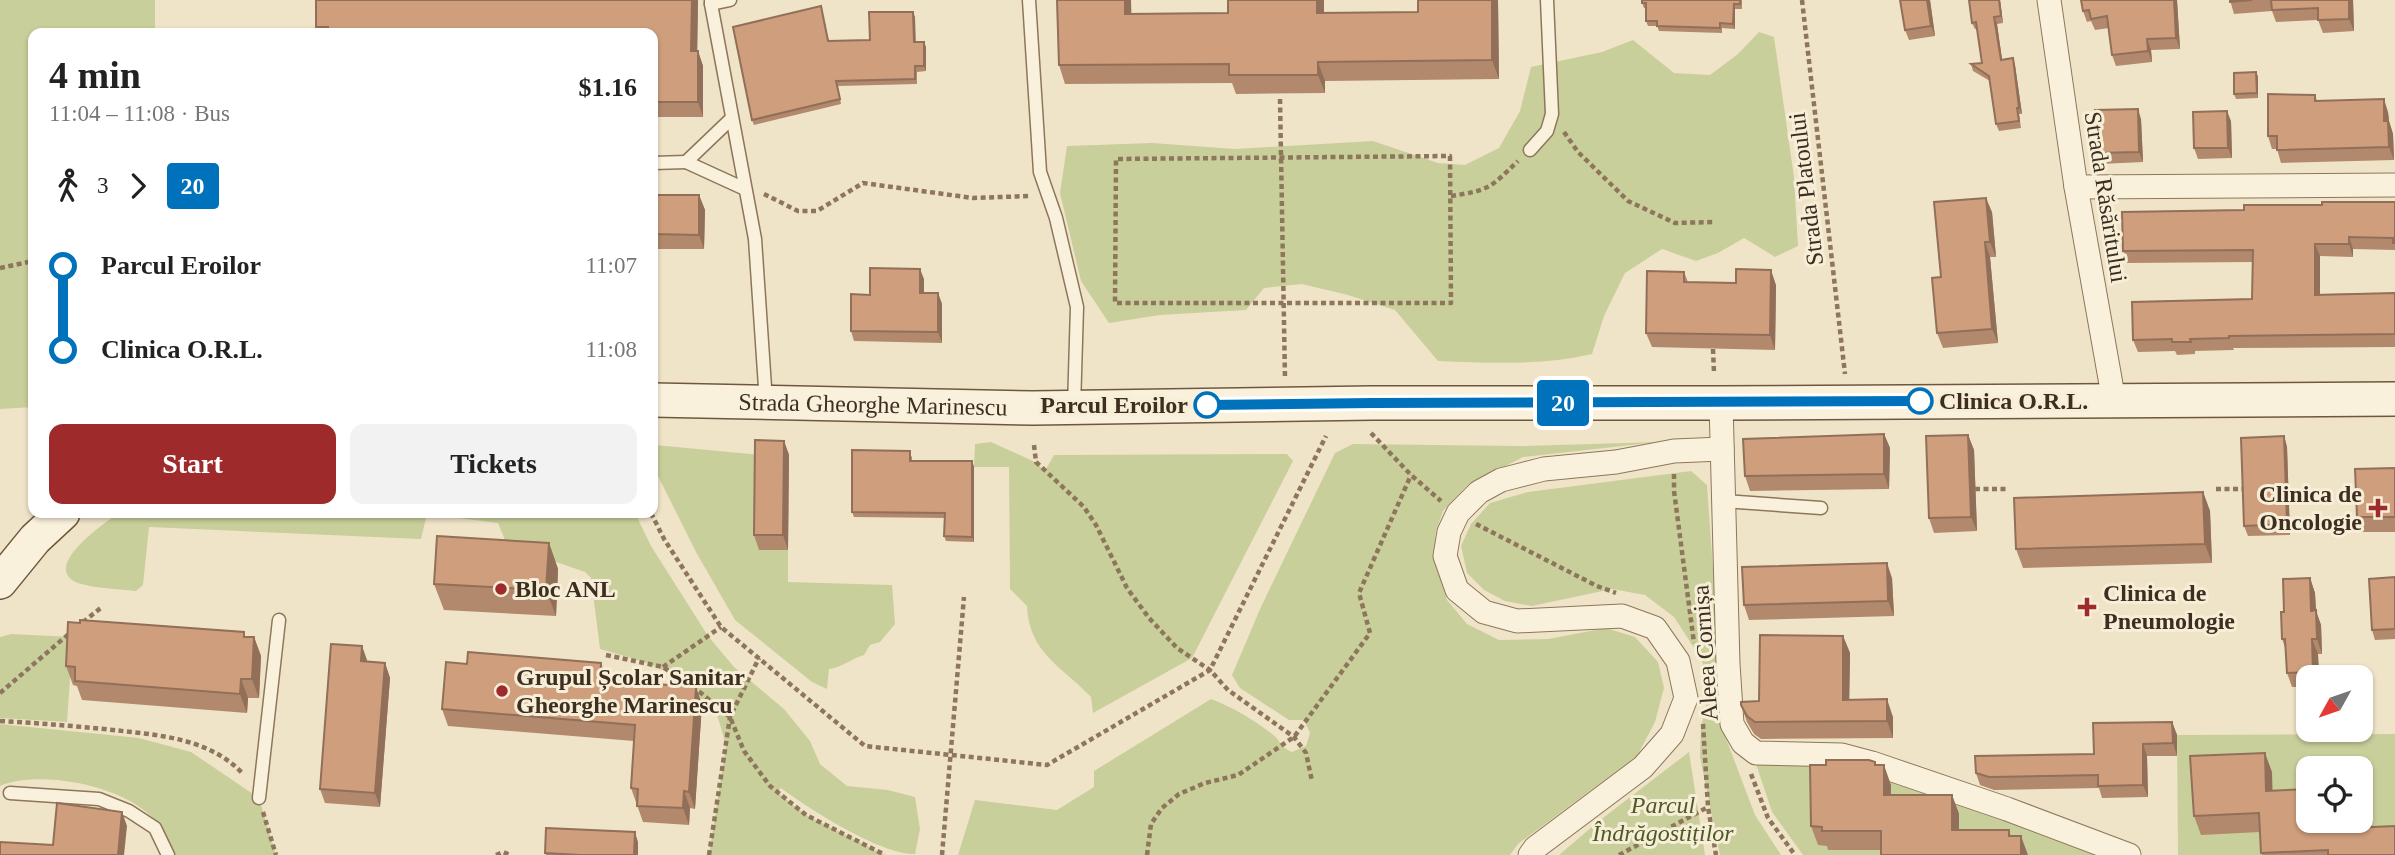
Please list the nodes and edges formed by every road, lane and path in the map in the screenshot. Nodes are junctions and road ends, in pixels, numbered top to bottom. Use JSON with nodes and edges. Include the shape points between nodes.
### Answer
{"nodes":[{"id":1,"x":730,"y":0,"type":"edge"},
{"id":2,"x":1029,"y":0,"type":"edge"},
{"id":3,"x":1547,"y":0,"type":"edge"},
{"id":4,"x":1802,"y":0,"type":"edge"},
{"id":5,"x":2049,"y":0,"type":"edge"},
{"id":6,"x":711,"y":2,"type":"edge"},
{"id":7,"x":1280,"y":99,"type":"edge"},
{"id":8,"x":1552,"y":114,"type":"junction"},
{"id":9,"x":732,"y":118,"type":"junction"},
{"id":10,"x":1530,"y":150,"type":"joint"},
{"id":11,"x":1282,"y":159,"type":"junction"},
{"id":12,"x":686,"y":162,"type":"junction"},
{"id":13,"x":658,"y":163,"type":"edge"},
{"id":14,"x":2395,"y":185,"type":"edge"},
{"id":15,"x":745,"y":187,"type":"junction"},
{"id":16,"x":2077,"y":187,"type":"junction"},
{"id":17,"x":1034,"y":196,"type":"dead end"},
{"id":18,"x":1451,"y":196,"type":"junction"},
{"id":19,"x":1714,"y":222,"type":"dead end"},
{"id":20,"x":28,"y":262,"type":"edge"},
{"id":21,"x":0,"y":268,"type":"edge"},
{"id":22,"x":1284,"y":303,"type":"junction"},
{"id":23,"x":1713,"y":349,"type":"edge"},
{"id":24,"x":1845,"y":374,"type":"dead end"},
{"id":25,"x":1285,"y":379,"type":"dead end"},
{"id":26,"x":1718,"y":388,"type":"junction"},
{"id":27,"x":2395,"y":399,"type":"edge"},
{"id":28,"x":658,"y":400,"type":"edge"},
{"id":29,"x":2114,"y":401,"type":"junction"},
{"id":30,"x":766,"y":403,"type":"junction"},
{"id":31,"x":1074,"y":407,"type":"junction"},
{"id":32,"x":1371,"y":433,"type":"dead end"},
{"id":33,"x":1326,"y":436,"type":"dead end"},
{"id":34,"x":1034,"y":445,"type":"dead end"},
{"id":35,"x":1722,"y":449,"type":"junction"},
{"id":36,"x":1411,"y":475,"type":"junction"},
{"id":37,"x":1975,"y":489,"type":"dead end"},
{"id":38,"x":2009,"y":489,"type":"dead end"},
{"id":39,"x":2216,"y":489,"type":"dead end"},
{"id":40,"x":2246,"y":489,"type":"edge"},
{"id":41,"x":1674,"y":491,"type":"dead end"},
{"id":42,"x":1724,"y":502,"type":"junction"},
{"id":43,"x":1448,"y":507,"type":"dead end"},
{"id":44,"x":1821,"y":508,"type":"dead end"},
{"id":45,"x":58,"y":518,"type":"edge"},
{"id":46,"x":654,"y":518,"type":"edge"},
{"id":47,"x":1468,"y":520,"type":"dead end"},
{"id":48,"x":0,"y":582,"type":"edge"},
{"id":49,"x":1618,"y":593,"type":"dead end"},
{"id":50,"x":964,"y":597,"type":"dead end"},
{"id":51,"x":102,"y":607,"type":"dead end"},
{"id":52,"x":279,"y":620,"type":"dead end"},
{"id":53,"x":721,"y":627,"type":"junction"},
{"id":54,"x":1696,"y":654,"type":"dead end"},
{"id":55,"x":606,"y":655,"type":"dead end"},
{"id":56,"x":759,"y":658,"type":"junction"},
{"id":57,"x":663,"y":667,"type":"junction"},
{"id":58,"x":1210,"y":670,"type":"junction"},
{"id":59,"x":0,"y":693,"type":"edge"},
{"id":60,"x":730,"y":717,"type":"junction"},
{"id":61,"x":0,"y":721,"type":"edge"},
{"id":62,"x":1703,"y":724,"type":"dead end"},
{"id":63,"x":1294,"y":737,"type":"junction"},
{"id":64,"x":952,"y":755,"type":"junction"},
{"id":65,"x":1750,"y":771,"type":"dead end"},
{"id":66,"x":1312,"y":781,"type":"dead end"},
{"id":67,"x":10,"y":793,"type":"dead end"},
{"id":68,"x":259,"y":798,"type":"junction"},
{"id":69,"x":1708,"y":807,"type":"junction"},
{"id":70,"x":168,"y":855,"type":"edge"},
{"id":71,"x":276,"y":855,"type":"edge"},
{"id":72,"x":495,"y":855,"type":"edge"},
{"id":73,"x":510,"y":855,"type":"edge"},
{"id":74,"x":709,"y":855,"type":"edge"},
{"id":75,"x":885,"y":855,"type":"edge"},
{"id":76,"x":942,"y":855,"type":"edge"},
{"id":77,"x":1147,"y":855,"type":"edge"},
{"id":78,"x":1530,"y":855,"type":"edge"},
{"id":79,"x":1619,"y":855,"type":"edge"},
{"id":80,"x":1716,"y":855,"type":"edge"},
{"id":81,"x":1795,"y":855,"type":"edge"},
{"id":82,"x":2129,"y":855,"type":"edge"}],
"edges":[{"from":1,"to":6,"type":"lane"},
{"from":2,"to":31,"type":"lane","via":[[1041,172],[1077,307]]},
{"from":3,"to":8,"type":"lane"},
{"from":4,"to":24,"type":"path","name":"Strada Platoului"},
{"from":5,"to":16,"type":"street","name":"Strada Răsăritului"},
{"from":6,"to":9,"type":"lane"},
{"from":7,"to":11,"type":"path"},
{"from":8,"to":10,"type":"lane","via":[[1547,131]]},
{"from":8,"to":19,"type":"path","via":[[1578,152],[1628,201],[1675,223]]},
{"from":9,"to":12,"type":"lane"},
{"from":9,"to":15,"type":"lane"},
{"from":10,"to":18,"type":"path","via":[[1494,186]]},
{"from":11,"to":18,"type":"path","via":[[1450,156]]},
{"from":11,"to":22,"type":"path"},
{"from":11,"to":22,"type":"path","via":[[1116,159],[1115,303]]},
{"from":12,"to":13,"type":"lane"},
{"from":12,"to":15,"type":"lane"},
{"from":14,"to":16,"type":"street"},
{"from":15,"to":17,"type":"path","via":[[798,211],[817,211],[863,183],[973,198]]},
{"from":15,"to":30,"type":"lane","via":[[755,239]]},
{"from":16,"to":29,"type":"street","name":"Strada Răsăritului"},
{"from":18,"to":22,"type":"path","via":[[1451,303]]},
{"from":20,"to":21,"type":"path"},
{"from":22,"to":25,"type":"path"},
{"from":23,"to":26,"type":"path"},
{"from":26,"to":29,"type":"main road","name":"Strada Gheorghe Marinescu"},
{"from":26,"to":31,"type":"main road","name":"Strada Gheorghe Marinescu","via":[[1372,403]]},
{"from":26,"to":35,"type":"street","name":"Aleea Cornișa"},
{"from":27,"to":29,"type":"main road","name":"Strada Gheorghe Marinescu"},
{"from":28,"to":30,"type":"main road","name":"Strada Gheorghe Marinescu"},
{"from":30,"to":31,"type":"main road","name":"Strada Gheorghe Marinescu"},
{"from":32,"to":36,"type":"path"},
{"from":33,"to":58,"type":"path"},
{"from":34,"to":58,"type":"path","via":[[1035,462],[1084,507],[1127,588],[1149,618],[1177,648]]},
{"from":35,"to":42,"type":"street","name":"Aleea Cornișa"},
{"from":35,"to":78,"type":"street","via":[[1544,469],[1501,480],[1479,492],[1458,513],[1445,556],[1457,590],[1484,612],[1517,621],[1622,616],[1655,628],[1678,661],[1686,698],[1672,734],[1643,767]]},
{"from":36,"to":43,"type":"path"},
{"from":36,"to":63,"type":"path","via":[[1359,593],[1370,634]]},
{"from":37,"to":38,"type":"path"},
{"from":39,"to":40,"type":"path"},
{"from":41,"to":54,"type":"path"},
{"from":42,"to":44,"type":"lane"},
{"from":42,"to":82,"type":"street","name":"Aleea Cornișa","via":[[1732,724],[1743,743],[1756,753],[1842,755],[1872,763]]},
{"from":45,"to":48,"type":"main road"},
{"from":46,"to":53,"type":"path"},
{"from":47,"to":49,"type":"path"},
{"from":50,"to":64,"type":"path"},
{"from":51,"to":59,"type":"path"},
{"from":52,"to":68,"type":"lane"},
{"from":53,"to":56,"type":"path"},
{"from":53,"to":57,"type":"path"},
{"from":55,"to":57,"type":"path"},
{"from":56,"to":60,"type":"path"},
{"from":56,"to":64,"type":"path","via":[[865,746]]},
{"from":57,"to":60,"type":"path"},
{"from":58,"to":63,"type":"path","via":[[1228,690]]},
{"from":58,"to":64,"type":"path","via":[[1048,765]]},
{"from":60,"to":74,"type":"path"},
{"from":60,"to":75,"type":"path","via":[[744,751],[770,786],[806,815]]},
{"from":61,"to":68,"type":"path","via":[[71,725],[191,742],[237,767]]},
{"from":62,"to":69,"type":"path"},
{"from":63,"to":66,"type":"path","via":[[1306,753]]},
{"from":63,"to":77,"type":"path","via":[[1237,775],[1179,794],[1151,824]]},
{"from":64,"to":76,"type":"path"},
{"from":65,"to":81,"type":"path","via":[[1768,818]]},
{"from":67,"to":70,"type":"lane","via":[[99,799],[155,828]]},
{"from":68,"to":71,"type":"path"},
{"from":69,"to":79,"type":"path"},
{"from":69,"to":80,"type":"path"},
{"from":72,"to":73,"type":"path"}]}
